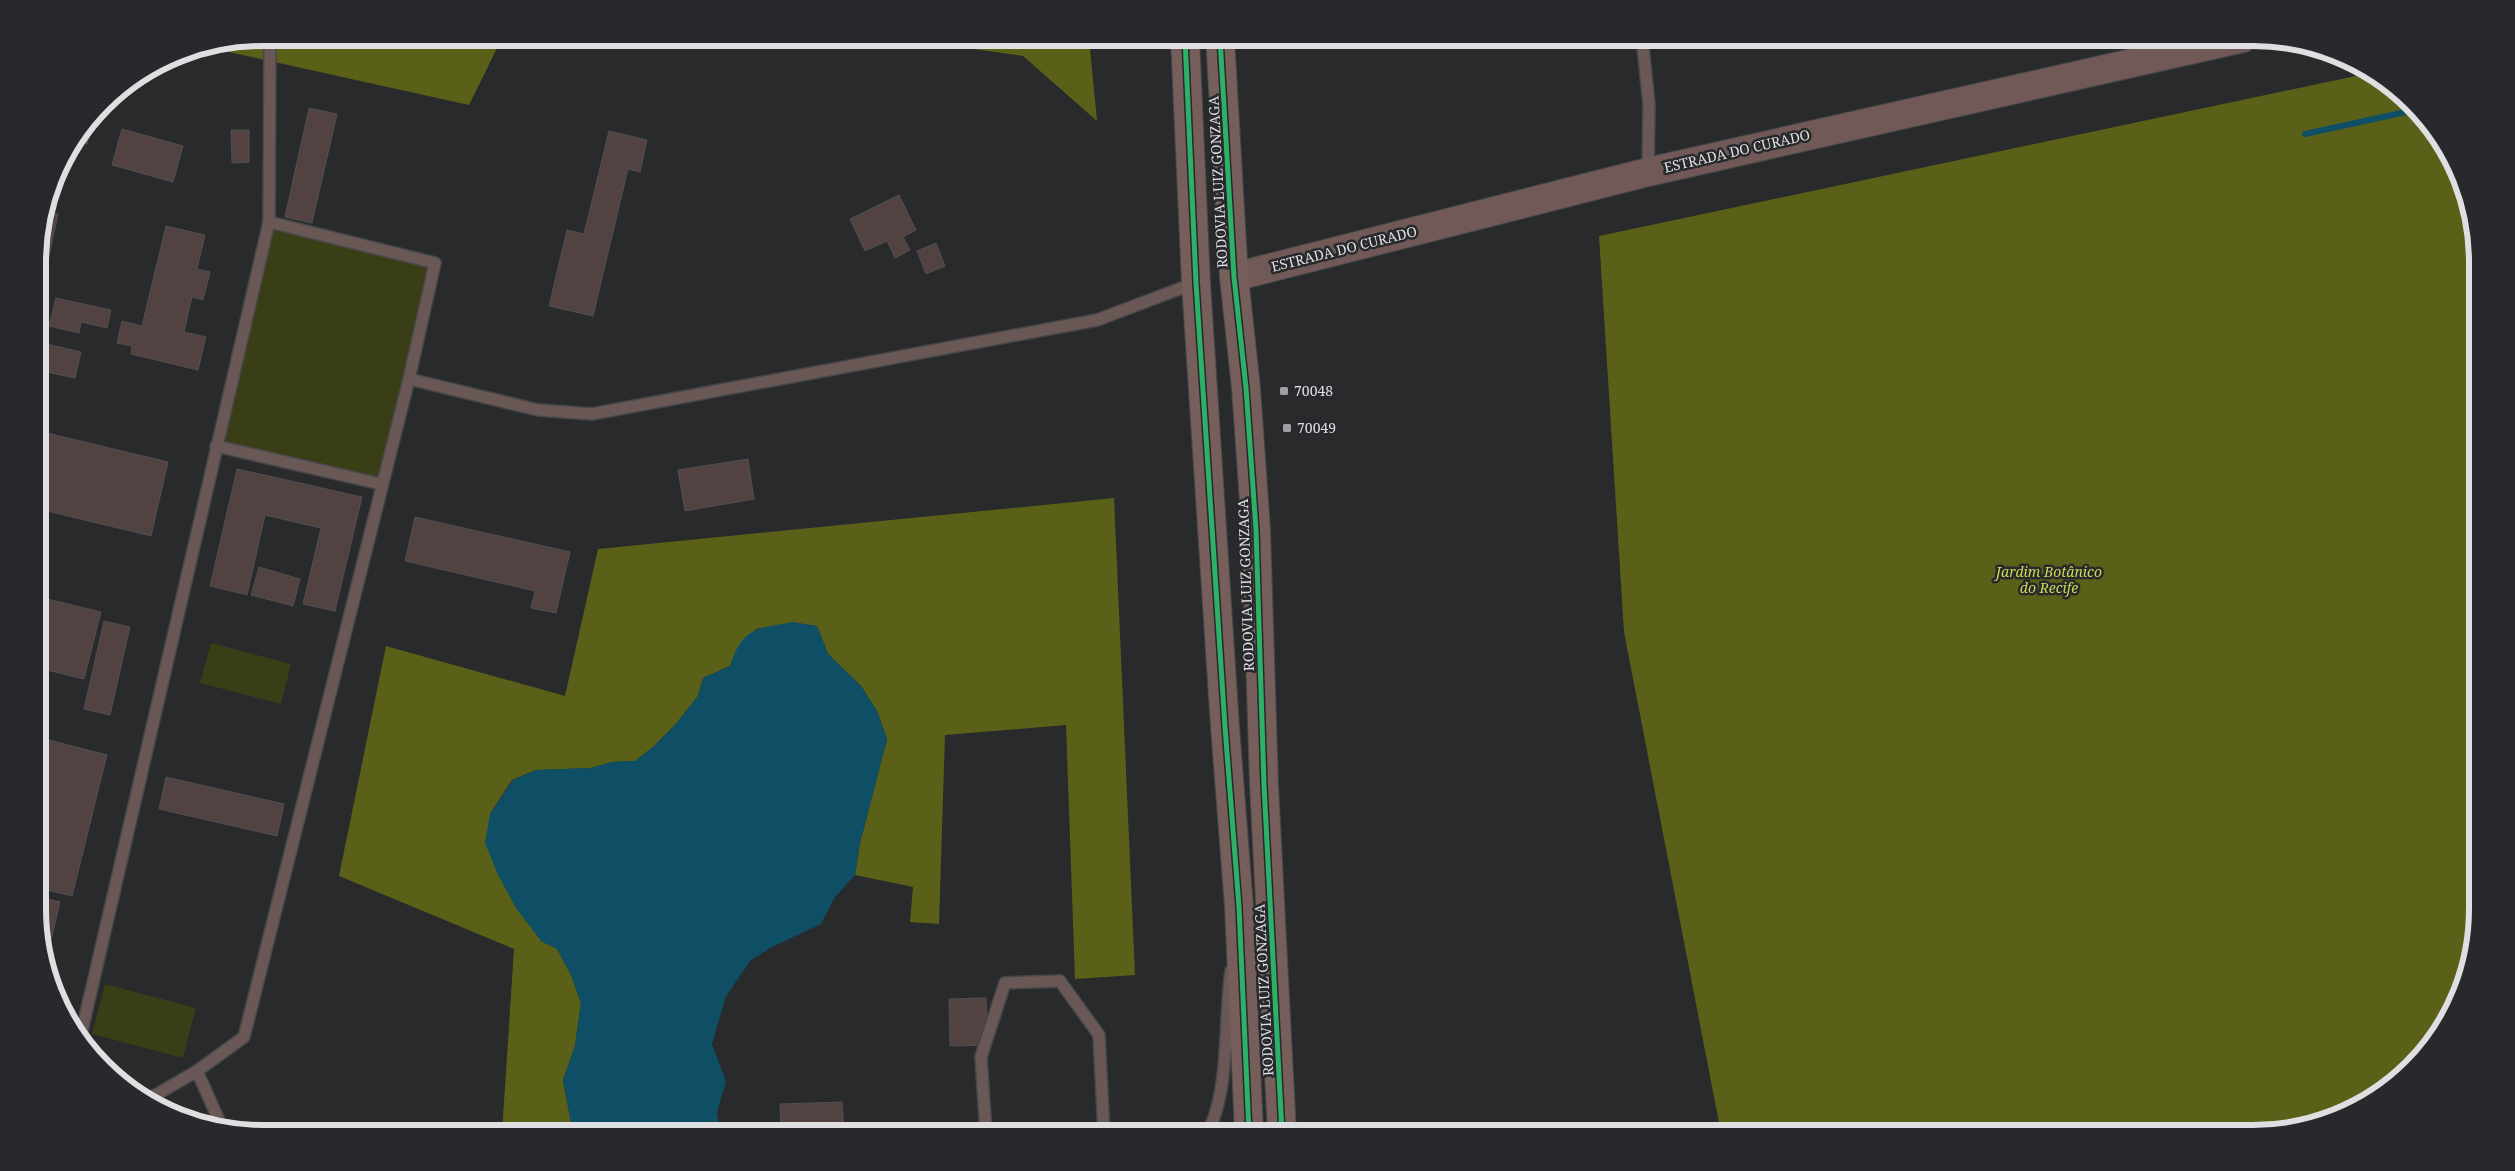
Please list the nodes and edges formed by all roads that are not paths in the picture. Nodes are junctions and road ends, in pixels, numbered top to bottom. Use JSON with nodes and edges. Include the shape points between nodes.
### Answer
{"nodes":[{"id":1,"x":270,"y":46,"type":"edge"},
{"id":2,"x":1185,"y":46,"type":"edge"},
{"id":3,"x":1220,"y":46,"type":"edge"},
{"id":4,"x":1643,"y":46,"type":"edge"},
{"id":5,"x":2207,"y":46,"type":"edge"},
{"id":6,"x":1648,"y":172,"type":"junction"},
{"id":7,"x":268,"y":222,"type":"junction"},
{"id":8,"x":1234,"y":277,"type":"junction"},
{"id":9,"x":1196,"y":283,"type":"junction"},
{"id":10,"x":409,"y":379,"type":"junction"},
{"id":11,"x":216,"y":446,"type":"junction"},
{"id":12,"x":381,"y":484,"type":"junction"},
{"id":13,"x":1239,"y":907,"type":"junction"},
{"id":14,"x":82,"y":1028,"type":"edge"},
{"id":15,"x":197,"y":1071,"type":"junction"},
{"id":16,"x":154,"y":1096,"type":"edge"},
{"id":17,"x":219,"y":1121,"type":"edge"},
{"id":18,"x":985,"y":1125,"type":"edge"},
{"id":19,"x":1104,"y":1125,"type":"edge"},
{"id":20,"x":1210,"y":1125,"type":"edge"},
{"id":21,"x":1249,"y":1125,"type":"edge"},
{"id":22,"x":1282,"y":1125,"type":"edge"}],
"edges":[{"from":1,"to":7,"type":"lane"},
{"from":2,"to":9,"type":"highway","name":"RODOVIA LUIZ GONZAGA"},
{"from":3,"to":8,"type":"highway","name":"RODOVIA LUIZ GONZAGA"},
{"from":4,"to":6,"type":"lane","via":[[1649,104]]},
{"from":5,"to":6,"type":"main road","name":"ESTRADA DO CURADO"},
{"from":6,"to":8,"type":"main road","name":"ESTRADA DO CURADO"},
{"from":7,"to":10,"type":"lane","via":[[436,263]]},
{"from":7,"to":11,"type":"lane"},
{"from":8,"to":22,"type":"highway","name":"RODOVIA LUIZ GONZAGA","via":[[1256,530],[1264,785]]},
{"from":9,"to":10,"type":"lane","via":[[1097,320],[592,414],[538,410]]},
{"from":9,"to":13,"type":"highway","name":"RODOVIA LUIZ GONZAGA"},
{"from":10,"to":12,"type":"lane"},
{"from":11,"to":12,"type":"lane"},
{"from":11,"to":14,"type":"lane"},
{"from":12,"to":15,"type":"lane","via":[[244,1036]]},
{"from":13,"to":20,"type":"lane","via":[[1218,1102]]},
{"from":13,"to":21,"type":"highway","name":"RODOVIA LUIZ GONZAGA"},
{"from":15,"to":16,"type":"lane"},
{"from":15,"to":17,"type":"lane"},
{"from":18,"to":19,"type":"lane","via":[[981,1057],[1005,983],[1060,981],[1099,1035]]}]}
